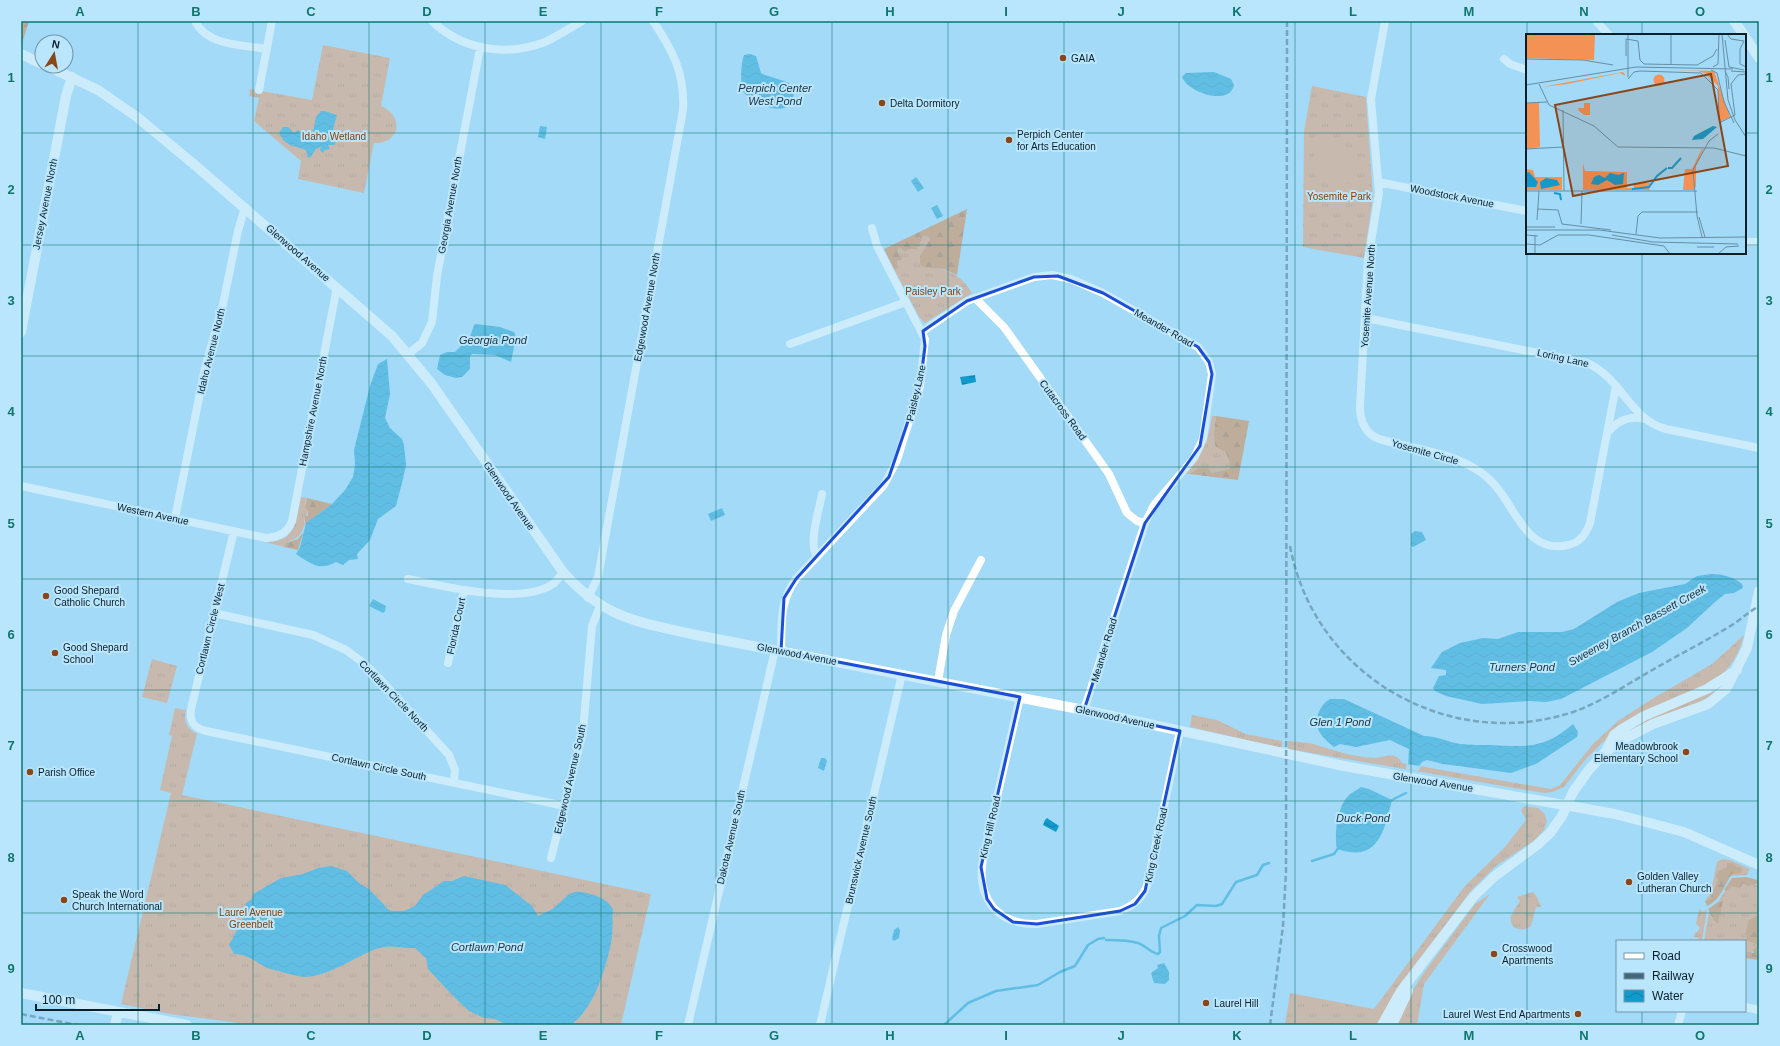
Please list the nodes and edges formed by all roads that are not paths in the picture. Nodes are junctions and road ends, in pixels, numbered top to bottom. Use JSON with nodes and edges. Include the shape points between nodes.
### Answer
{"nodes":[{"id":1,"x":195,"y":21,"type":"edge"},
{"id":2,"x":272,"y":21,"type":"edge"},
{"id":3,"x":432,"y":21,"type":"edge"},
{"id":4,"x":582,"y":21,"type":"edge"},
{"id":5,"x":653,"y":21,"type":"edge"},
{"id":6,"x":1385,"y":21,"type":"edge"},
{"id":7,"x":1596,"y":21,"type":"edge"},
{"id":8,"x":1734,"y":21,"type":"edge"},
{"id":9,"x":1608,"y":34,"type":"edge"},
{"id":10,"x":1743,"y":34,"type":"edge"},
{"id":11,"x":1746,"y":39,"type":"edge"},
{"id":12,"x":480,"y":48,"type":"junction"},
{"id":13,"x":267,"y":49,"type":"junction"},
{"id":14,"x":21,"y":54,"type":"edge"},
{"id":15,"x":1759,"y":58,"type":"edge"},
{"id":16,"x":1504,"y":59,"type":"dead end"},
{"id":17,"x":34,"y":60,"type":"edge"},
{"id":18,"x":1526,"y":70,"type":"edge"},
{"id":19,"x":65,"y":74,"type":"edge"},
{"id":20,"x":72,"y":77,"type":"junction"},
{"id":21,"x":259,"y":90,"type":"dead end"},
{"id":22,"x":1378,"y":182,"type":"junction"},
{"id":23,"x":245,"y":207,"type":"junction"},
{"id":24,"x":1526,"y":211,"type":"edge"},
{"id":25,"x":872,"y":228,"type":"dead end"},
{"id":26,"x":1746,"y":242,"type":"edge"},
{"id":27,"x":1759,"y":242,"type":"edge"},
{"id":28,"x":337,"y":287,"type":"junction"},
{"id":29,"x":975,"y":298,"type":"junction"},
{"id":30,"x":906,"y":302,"type":"junction"},
{"id":31,"x":1366,"y":318,"type":"junction"},
{"id":32,"x":923,"y":331,"type":"junction"},
{"id":33,"x":21,"y":332,"type":"edge"},
{"id":34,"x":790,"y":344,"type":"dead end"},
{"id":35,"x":408,"y":354,"type":"junction"},
{"id":36,"x":1616,"y":386,"type":"junction"},
{"id":37,"x":1644,"y":419,"type":"junction"},
{"id":38,"x":1365,"y":428,"type":"joint"},
{"id":39,"x":1607,"y":432,"type":"junction"},
{"id":40,"x":1759,"y":448,"type":"edge"},
{"id":41,"x":21,"y":486,"type":"edge"},
{"id":42,"x":822,"y":494,"type":"dead end"},
{"id":43,"x":175,"y":518,"type":"junction"},
{"id":44,"x":1145,"y":523,"type":"junction"},
{"id":45,"x":234,"y":531,"type":"junction"},
{"id":46,"x":284,"y":533,"type":"joint"},
{"id":47,"x":817,"y":557,"type":"junction"},
{"id":48,"x":981,"y":560,"type":"dead end"},
{"id":49,"x":563,"y":572,"type":"junction"},
{"id":50,"x":408,"y":579,"type":"dead end"},
{"id":51,"x":464,"y":590,"type":"junction"},
{"id":52,"x":1759,"y":591,"type":"edge"},
{"id":53,"x":588,"y":598,"type":"junction"},
{"id":54,"x":600,"y":606,"type":"junction"},
{"id":55,"x":214,"y":613,"type":"junction"},
{"id":56,"x":778,"y":650,"type":"junction"},
{"id":57,"x":448,"y":663,"type":"dead end"},
{"id":58,"x":902,"y":674,"type":"junction"},
{"id":59,"x":938,"y":681,"type":"junction"},
{"id":60,"x":1020,"y":697,"type":"junction"},
{"id":61,"x":1084,"y":710,"type":"junction"},
{"id":62,"x":195,"y":726,"type":"joint"},
{"id":63,"x":1180,"y":731,"type":"junction"},
{"id":64,"x":454,"y":782,"type":"junction"},
{"id":65,"x":1567,"y":805,"type":"junction"},
{"id":66,"x":565,"y":806,"type":"junction"},
{"id":67,"x":551,"y":858,"type":"dead end"},
{"id":68,"x":1759,"y":865,"type":"edge"},
{"id":69,"x":1037,"y":924,"type":"joint"},
{"id":70,"x":1433,"y":949,"type":"junction"},
{"id":71,"x":21,"y":993,"type":"edge"},
{"id":72,"x":1746,"y":1007,"type":"edge"},
{"id":73,"x":1759,"y":1010,"type":"edge"},
{"id":74,"x":118,"y":1012,"type":"junction"},
{"id":75,"x":1682,"y":1012,"type":"edge"},
{"id":76,"x":115,"y":1025,"type":"edge"},
{"id":77,"x":187,"y":1025,"type":"edge"},
{"id":78,"x":688,"y":1025,"type":"edge"},
{"id":79,"x":820,"y":1025,"type":"edge"},
{"id":80,"x":1382,"y":1025,"type":"edge"},
{"id":81,"x":1392,"y":1025,"type":"edge"},
{"id":82,"x":1678,"y":1025,"type":"edge"}],
"edges":[{"from":1,"to":13,"type":"street","via":[[204,33],[214,39]]},
{"from":2,"to":13,"type":"street"},
{"from":3,"to":12,"type":"street","via":[[451,36]]},
{"from":4,"to":12,"type":"street","via":[[554,37],[531,46],[499,50]]},
{"from":5,"to":53,"type":"street","name":"Edgewood Avenue North","via":[[672,50],[681,73],[683,110],[598,577]]},
{"from":6,"to":22,"type":"street","name":"Yosemite Avenue North","via":[[1371,99]]},
{"from":7,"to":9,"type":"street"},
{"from":8,"to":10,"type":"street"},
{"from":11,"to":15,"type":"street"},
{"from":12,"to":35,"type":"street","name":"Georgia Avenue North","via":[[438,276],[432,322],[422,343]]},
{"from":13,"to":21,"type":"street"},
{"from":14,"to":17,"type":"street"},
{"from":16,"to":18,"type":"street"},
{"from":19,"to":20,"type":"street","name":"Glenwood Avenue"},
{"from":20,"to":23,"type":"street","name":"Glenwood Avenue","via":[[119,104]]},
{"from":20,"to":33,"type":"street","name":"Jersey Avenue North","via":[[66,96]]},
{"from":22,"to":24,"type":"street","name":"Woodstock Avenue"},
{"from":22,"to":31,"type":"street","name":"Yosemite Avenue North","via":[[1378,205],[1368,260]]},
{"from":23,"to":28,"type":"street","name":"Glenwood Avenue"},
{"from":23,"to":43,"type":"street","name":"Idaho Avenue North","via":[[223,304],[205,368]]},
{"from":25,"to":30,"type":"street","name":"Paisley Lane","via":[[877,246]]},
{"from":26,"to":27,"type":"street"},
{"from":28,"to":35,"type":"street","name":"Glenwood Avenue"},
{"from":28,"to":46,"type":"street","name":"Hampshire Avenue North","via":[[292,521]]},
{"from":29,"to":32,"type":"street","name":"Meander Road"},
{"from":29,"to":44,"type":"street","name":"Cutacross Road","via":[[1004,327],[1109,474],[1127,513],[1137,521]]},
{"from":29,"to":44,"type":"street","name":"Meander Road","via":[[1034,277],[1058,276],[1103,293],[1203,352],[1212,374],[1202,439],[1194,458],[1154,505]]},
{"from":30,"to":32,"type":"street","name":"Paisley Lane"},
{"from":30,"to":34,"type":"street"},
{"from":31,"to":36,"type":"street","name":"Loring Lane","via":[[1581,361],[1600,369]]},
{"from":31,"to":38,"type":"street","name":"Yosemite Avenue North","via":[[1360,406]]},
{"from":32,"to":47,"type":"street","name":"Paisley Lane","via":[[925,346],[920,386],[894,467],[879,492]]},
{"from":35,"to":49,"type":"street","name":"Glenwood Avenue"},
{"from":36,"to":37,"type":"street","name":"Loring Lane"},
{"from":36,"to":39,"type":"street","name":"Yosemite Circle"},
{"from":37,"to":39,"type":"street","via":[[1625,419],[1613,425]]},
{"from":37,"to":40,"type":"street","name":"Loring Lane","via":[[1666,429]]},
{"from":38,"to":39,"type":"street","name":"Yosemite Circle","via":[[1378,438],[1454,458],[1477,470],[1501,492],[1527,533],[1538,541],[1560,547],[1576,543],[1588,529]]},
{"from":41,"to":43,"type":"street","name":"Western Avenue"},
{"from":42,"to":47,"type":"street","via":[[813,543]]},
{"from":43,"to":45,"type":"street","name":"Western Avenue"},
{"from":44,"to":61,"type":"street","name":"Meander Road"},
{"from":45,"to":46,"type":"street","name":"Western Avenue","via":[[266,538]]},
{"from":45,"to":55,"type":"street","name":"Cortlawn Circle West"},
{"from":47,"to":56,"type":"street","name":"Paisley Lane","via":[[796,579],[784,598]]},
{"from":48,"to":59,"type":"street","via":[[954,611],[946,636]]},
{"from":49,"to":51,"type":"street","via":[[553,584],[529,592],[509,594]]},
{"from":49,"to":53,"type":"street","name":"Glenwood Avenue"},
{"from":50,"to":51,"type":"street"},
{"from":51,"to":57,"type":"street","name":"Florida Court"},
{"from":52,"to":65,"type":"street","via":[[1748,648],[1726,689],[1715,700],[1700,708],[1653,724],[1605,752],[1582,779]]},
{"from":53,"to":54,"type":"street","name":"Glenwood Avenue"},
{"from":54,"to":56,"type":"street","name":"Glenwood Avenue","via":[[648,624]]},
{"from":54,"to":66,"type":"street","name":"Edgewood Avenue South","via":[[592,626],[583,732]]},
{"from":55,"to":62,"type":"street","name":"Cortlawn Circle West","via":[[191,709],[191,719]]},
{"from":55,"to":64,"type":"street","name":"Cortlawn Circle North","via":[[314,635],[346,650],[369,668],[449,755],[455,770]]},
{"from":56,"to":58,"type":"street","name":"Glenwood Avenue"},
{"from":56,"to":78,"type":"street","name":"Dakota Avenue South"},
{"from":58,"to":59,"type":"street","name":"Glenwood Avenue"},
{"from":58,"to":79,"type":"street","name":"Brunswick Avenue South"},
{"from":59,"to":60,"type":"street","name":"Glenwood Avenue"},
{"from":60,"to":61,"type":"street","name":"Glenwood Avenue"},
{"from":60,"to":69,"type":"street","name":"King Hill Road","via":[[983,858],[981,878],[987,899],[994,909],[1003,916],[1025,924]]},
{"from":61,"to":63,"type":"street","name":"Glenwood Avenue"},
{"from":62,"to":64,"type":"street","name":"Cortlawn Circle South","via":[[206,731]]},
{"from":63,"to":65,"type":"street","name":"Glenwood Avenue","via":[[1386,774]]},
{"from":63,"to":69,"type":"street","name":"King Creek Road","via":[[1146,891],[1135,904],[1120,911]]},
{"from":64,"to":66,"type":"street","name":"Cortlawn Circle South"},
{"from":65,"to":68,"type":"street","name":"Glenwood Avenue","via":[[1674,829],[1701,838]]},
{"from":65,"to":70,"type":"street","via":[[1550,833],[1484,886]]},
{"from":66,"to":67,"type":"street","name":"Edgewood Avenue South"},
{"from":70,"to":80,"type":"street","via":[[1401,991]]},
{"from":70,"to":81,"type":"street","via":[[1405,996]]},
{"from":71,"to":74,"type":"street"},
{"from":72,"to":73,"type":"street"},
{"from":74,"to":76,"type":"street"},
{"from":74,"to":77,"type":"street"},
{"from":75,"to":82,"type":"street"}]}
